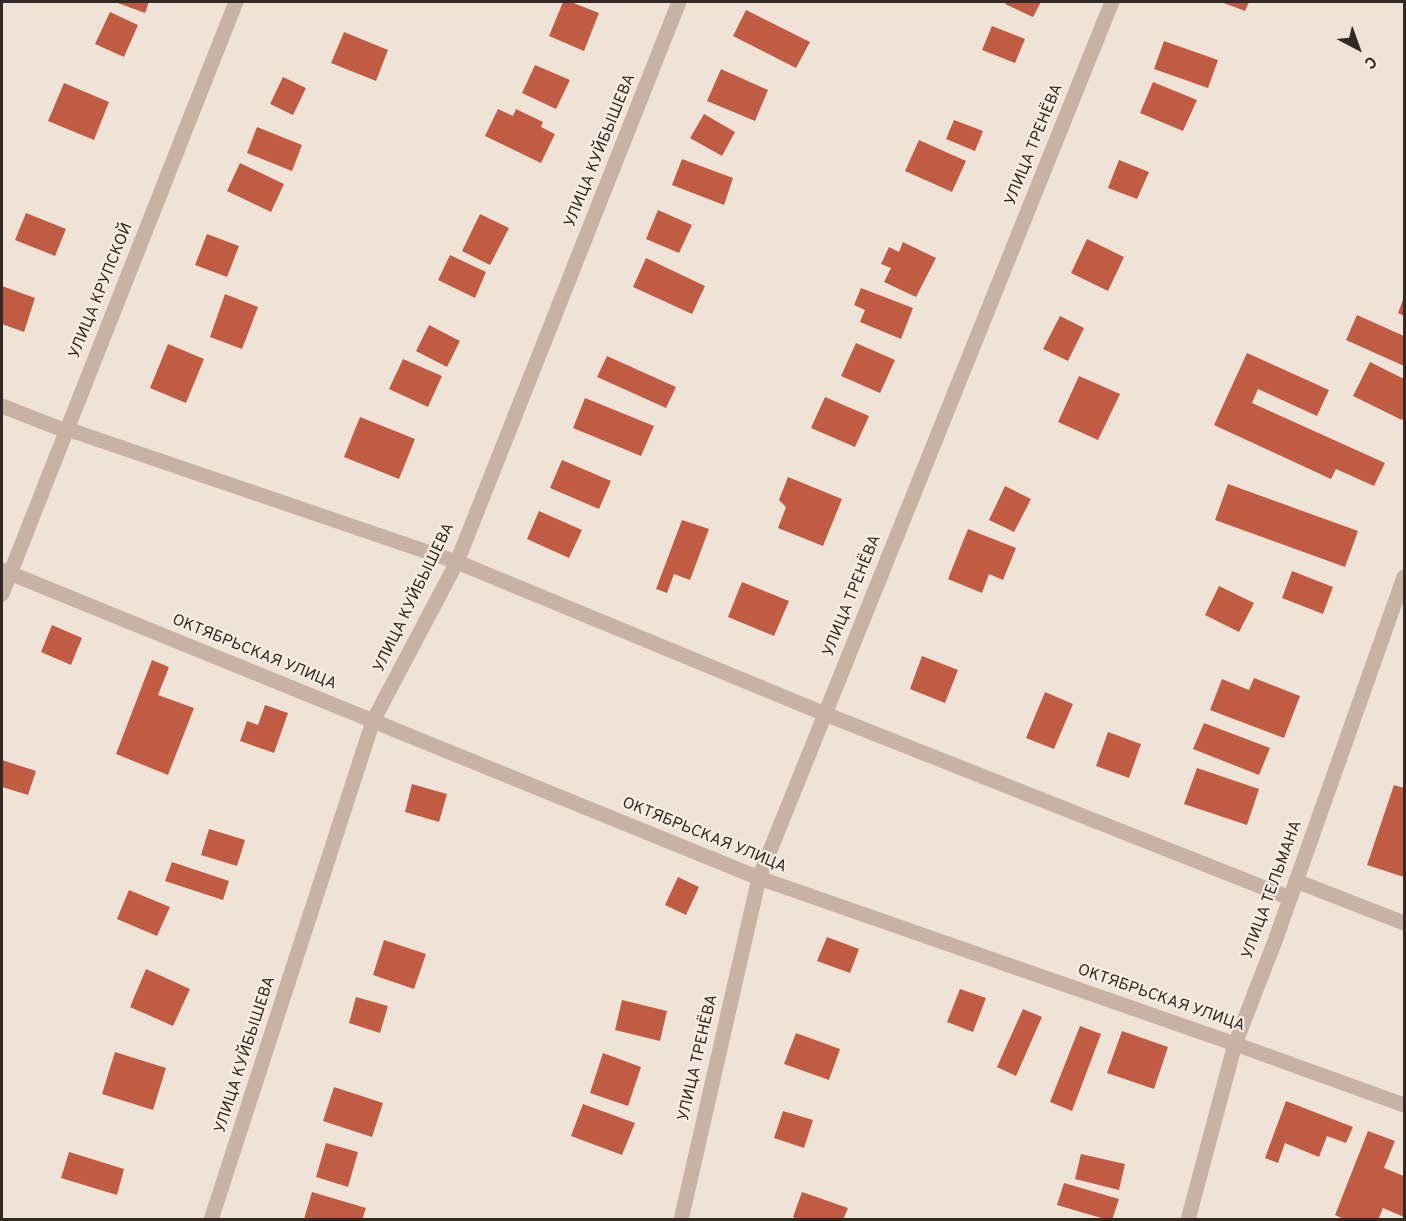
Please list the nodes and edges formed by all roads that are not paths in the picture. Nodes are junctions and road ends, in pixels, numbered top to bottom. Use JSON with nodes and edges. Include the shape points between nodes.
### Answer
{"nodes":[{"id":1,"x":236,"y":2,"type":"edge"},
{"id":2,"x":680,"y":2,"type":"edge"},
{"id":3,"x":1112,"y":2,"type":"edge"},
{"id":4,"x":2,"y":406,"type":"edge"},
{"id":5,"x":66,"y":430,"type":"junction"},
{"id":6,"x":457,"y":562,"type":"junction"},
{"id":7,"x":5,"y":572,"type":"edge"},
{"id":8,"x":1404,"y":577,"type":"edge"},
{"id":9,"x":2,"y":594,"type":"edge"},
{"id":10,"x":825,"y":714,"type":"junction"},
{"id":11,"x":374,"y":721,"type":"junction"},
{"id":12,"x":759,"y":878,"type":"junction"},
{"id":13,"x":1296,"y":881,"type":"junction"},
{"id":14,"x":1290,"y":898,"type":"junction"},
{"id":15,"x":1404,"y":923,"type":"edge"},
{"id":16,"x":1235,"y":1044,"type":"junction"},
{"id":17,"x":1404,"y":1104,"type":"edge"},
{"id":18,"x":211,"y":1220,"type":"edge"},
{"id":19,"x":681,"y":1220,"type":"edge"},
{"id":20,"x":1188,"y":1220,"type":"edge"}],
"edges":[{"from":1,"to":5,"type":"street","name":"УЛИЦА КРУПСКОЙ"},
{"from":2,"to":6,"type":"street","name":"УЛИЦА КУЙБЫШЕВА"},
{"from":3,"to":10,"type":"street","name":"УЛИЦА ТРЕНЁВА"},
{"from":4,"to":5,"type":"street"},
{"from":5,"to":6,"type":"street"},
{"from":5,"to":7,"type":"street","name":"УЛИЦА КРУПСКОЙ"},
{"from":6,"to":10,"type":"street"},
{"from":6,"to":11,"type":"street","name":"УЛИЦА КУЙБЫШЕВА"},
{"from":7,"to":9,"type":"street","name":"УЛИЦА КРУПСКОЙ"},
{"from":7,"to":11,"type":"street","name":"ОКТЯБРЬСКАЯ УЛИЦА"},
{"from":8,"to":13,"type":"street","name":"УЛИЦА ТЕЛЬМАНА"},
{"from":10,"to":12,"type":"street","name":"УЛИЦА ТРЕНЁВА"},
{"from":10,"to":14,"type":"street"},
{"from":11,"to":12,"type":"street","name":"ОКТЯБРЬСКАЯ УЛИЦА"},
{"from":11,"to":18,"type":"street","name":"УЛИЦА КУЙБЫШЕВА"},
{"from":12,"to":16,"type":"street","name":"ОКТЯБРЬСКАЯ УЛИЦА"},
{"from":12,"to":19,"type":"street","name":"УЛИЦА ТРЕНЁВА"},
{"from":13,"to":14,"type":"street","name":"УЛИЦА ТЕЛЬМАНА"},
{"from":13,"to":15,"type":"street"},
{"from":14,"to":16,"type":"street","name":"УЛИЦА ТЕЛЬМАНА"},
{"from":16,"to":17,"type":"street","name":"ОКТЯБРЬСКАЯ УЛИЦА"},
{"from":16,"to":20,"type":"street","name":"УЛИЦА ТЕЛЬМАНА"}]}
